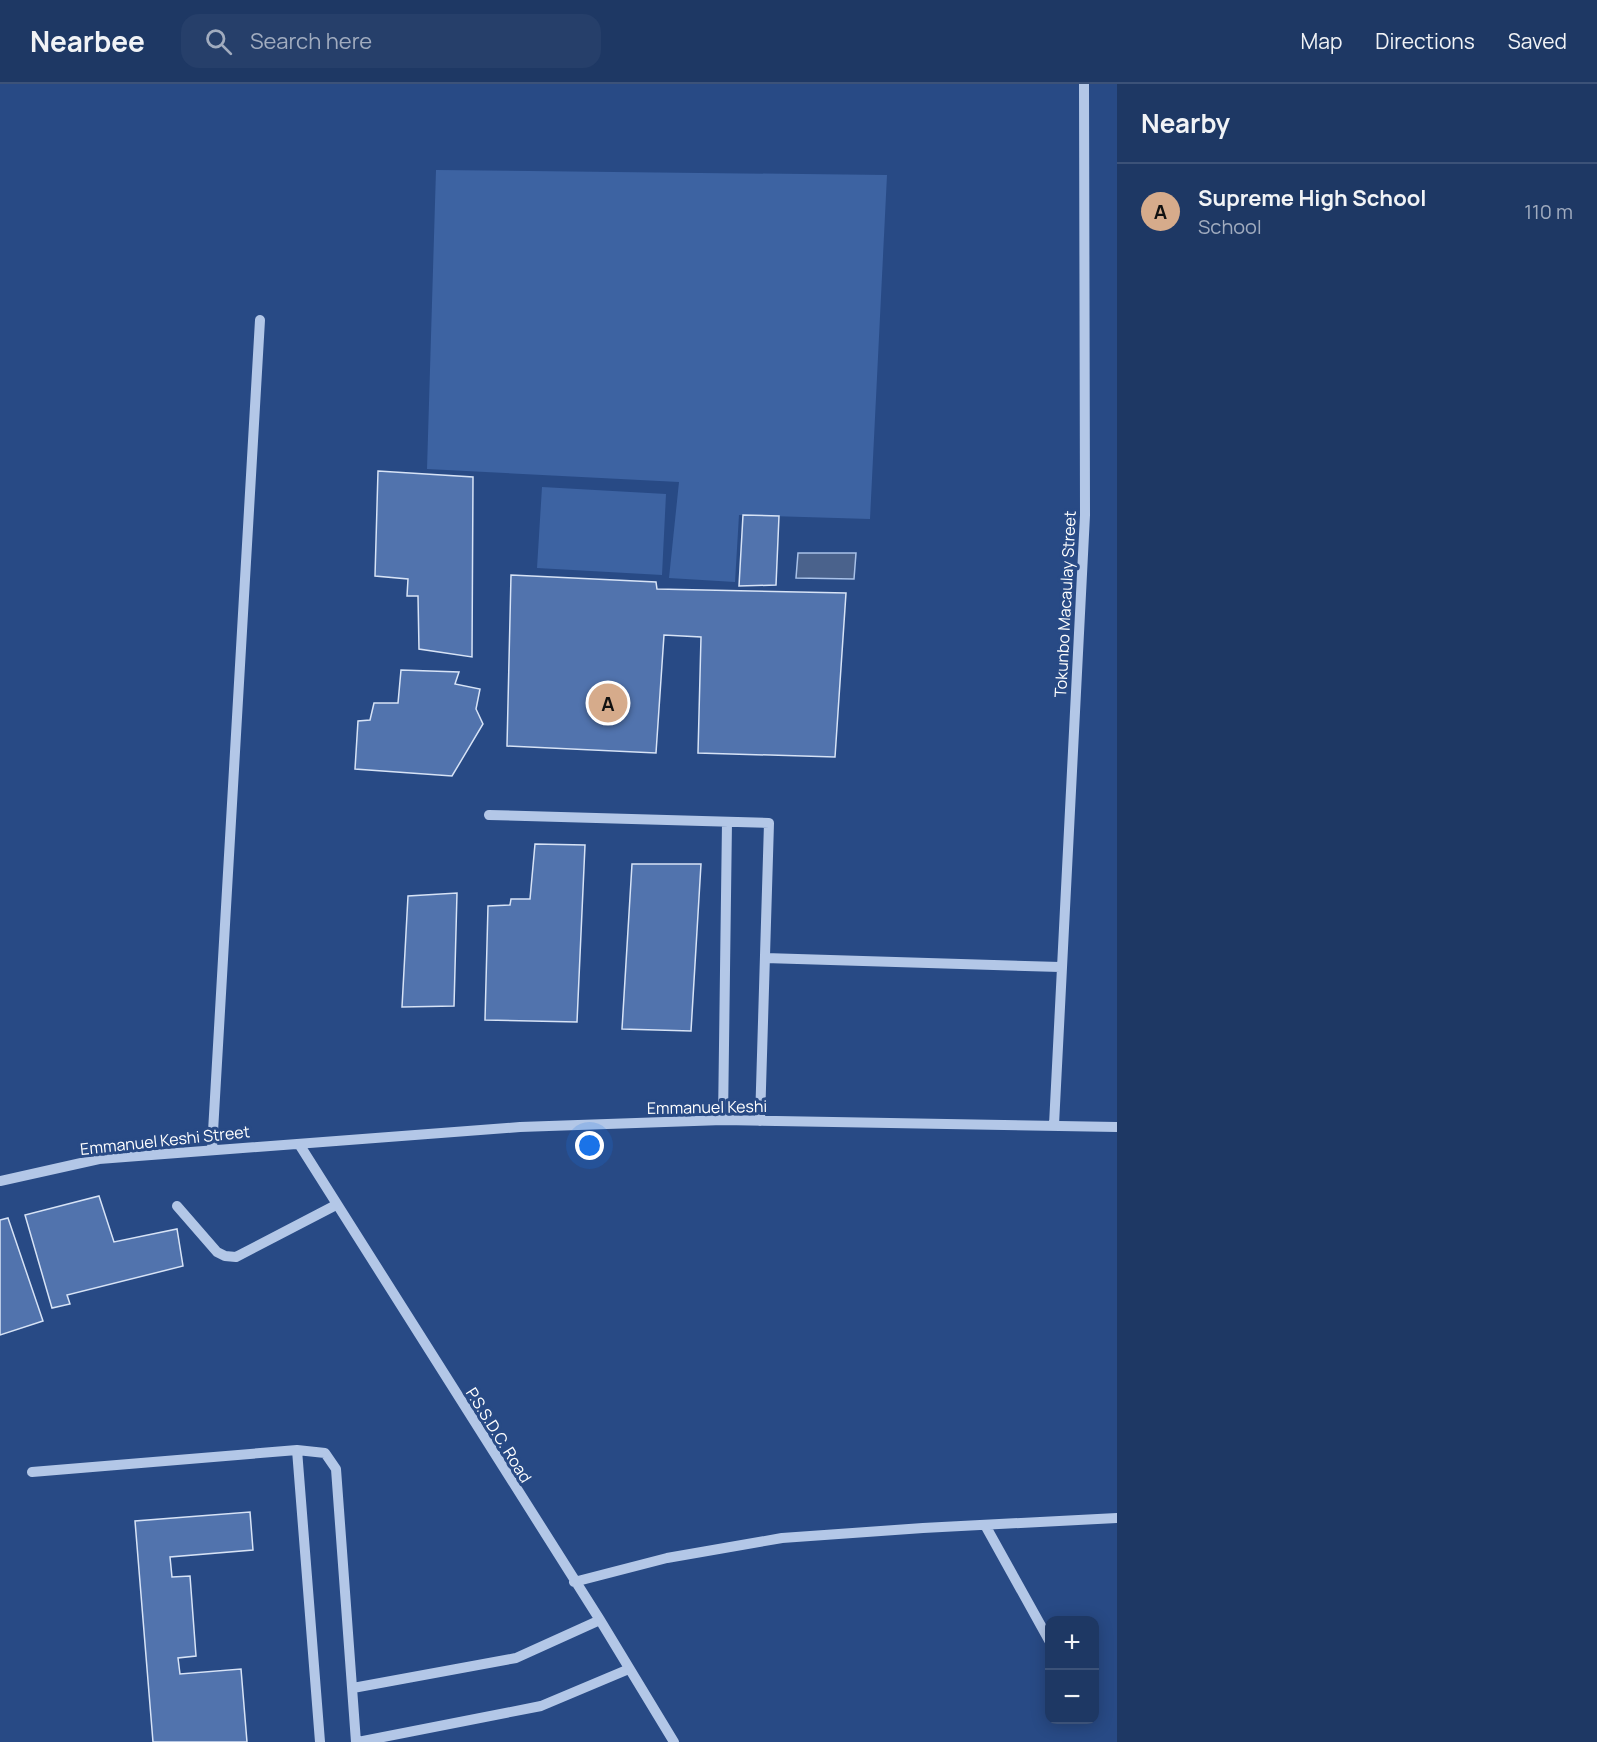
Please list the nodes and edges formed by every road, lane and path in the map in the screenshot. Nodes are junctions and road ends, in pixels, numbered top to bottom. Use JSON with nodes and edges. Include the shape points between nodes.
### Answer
{"nodes":[{"id":1,"x":1084,"y":84,"type":"edge"},
{"id":2,"x":260,"y":320,"type":"dead end"},
{"id":3,"x":489,"y":815,"type":"dead end"},
{"id":4,"x":727,"y":822,"type":"junction"},
{"id":5,"x":765,"y":958,"type":"junction"},
{"id":6,"x":1060,"y":967,"type":"junction"},
{"id":7,"x":723,"y":1120,"type":"junction"},
{"id":8,"x":760,"y":1121,"type":"junction"},
{"id":9,"x":1054,"y":1125,"type":"junction"},
{"id":10,"x":1117,"y":1127,"type":"edge"},
{"id":11,"x":299,"y":1144,"type":"junction"},
{"id":12,"x":212,"y":1149,"type":"junction"},
{"id":13,"x":0,"y":1181,"type":"edge"},
{"id":14,"x":336,"y":1205,"type":"junction"},
{"id":15,"x":177,"y":1206,"type":"dead end"},
{"id":16,"x":297,"y":1450,"type":"junction"},
{"id":17,"x":32,"y":1472,"type":"dead end"},
{"id":18,"x":1117,"y":1518,"type":"edge"},
{"id":19,"x":985,"y":1525,"type":"junction"},
{"id":20,"x":574,"y":1582,"type":"junction"},
{"id":21,"x":600,"y":1620,"type":"junction"},
{"id":22,"x":1045,"y":1633,"type":"edge"},
{"id":23,"x":629,"y":1669,"type":"junction"},
{"id":24,"x":353,"y":1688,"type":"junction"},
{"id":25,"x":320,"y":1742,"type":"edge"},
{"id":26,"x":357,"y":1742,"type":"edge"},
{"id":27,"x":674,"y":1742,"type":"edge"}],
"edges":[{"from":1,"to":6,"type":"street","name":"Tokunbo Macaulay Street","via":[[1085,515]]},
{"from":2,"to":12,"type":"street"},
{"from":3,"to":4,"type":"street"},
{"from":4,"to":5,"type":"street","via":[[769,823]]},
{"from":4,"to":7,"type":"street"},
{"from":5,"to":6,"type":"street"},
{"from":5,"to":8,"type":"street"},
{"from":6,"to":9,"type":"street","name":"Tokunbo Macaulay Street"},
{"from":7,"to":8,"type":"street","name":"Emmanuel Keshi"},
{"from":7,"to":11,"type":"street","name":"Emmanuel Keshi","via":[[520,1127]]},
{"from":8,"to":9,"type":"street","name":"Emmanuel Keshi"},
{"from":9,"to":10,"type":"street","name":"Emmanuel Keshi"},
{"from":11,"to":12,"type":"street","name":"Emmanuel Keshi Street"},
{"from":11,"to":14,"type":"street","name":"P.S.S.D.C. Road"},
{"from":12,"to":13,"type":"street","name":"Emmanuel Keshi Street","via":[[99,1159]]},
{"from":14,"to":15,"type":"street","via":[[236,1257],[218,1252]]},
{"from":14,"to":20,"type":"street","name":"P.S.S.D.C. Road"},
{"from":16,"to":17,"type":"street"},
{"from":16,"to":24,"type":"street","via":[[325,1453],[336,1469]]},
{"from":16,"to":25,"type":"street"},
{"from":18,"to":19,"type":"street"},
{"from":19,"to":20,"type":"street","via":[[782,1538],[667,1558]]},
{"from":19,"to":22,"type":"street"},
{"from":20,"to":21,"type":"street","name":"P.S.S.D.C. Road"},
{"from":21,"to":23,"type":"street","name":"P.S.S.D.C. Road"},
{"from":21,"to":24,"type":"street","via":[[516,1658]]},
{"from":23,"to":26,"type":"street","via":[[541,1706]]},
{"from":23,"to":27,"type":"street","name":"P.S.S.D.C. Road"},
{"from":24,"to":26,"type":"street"}]}
